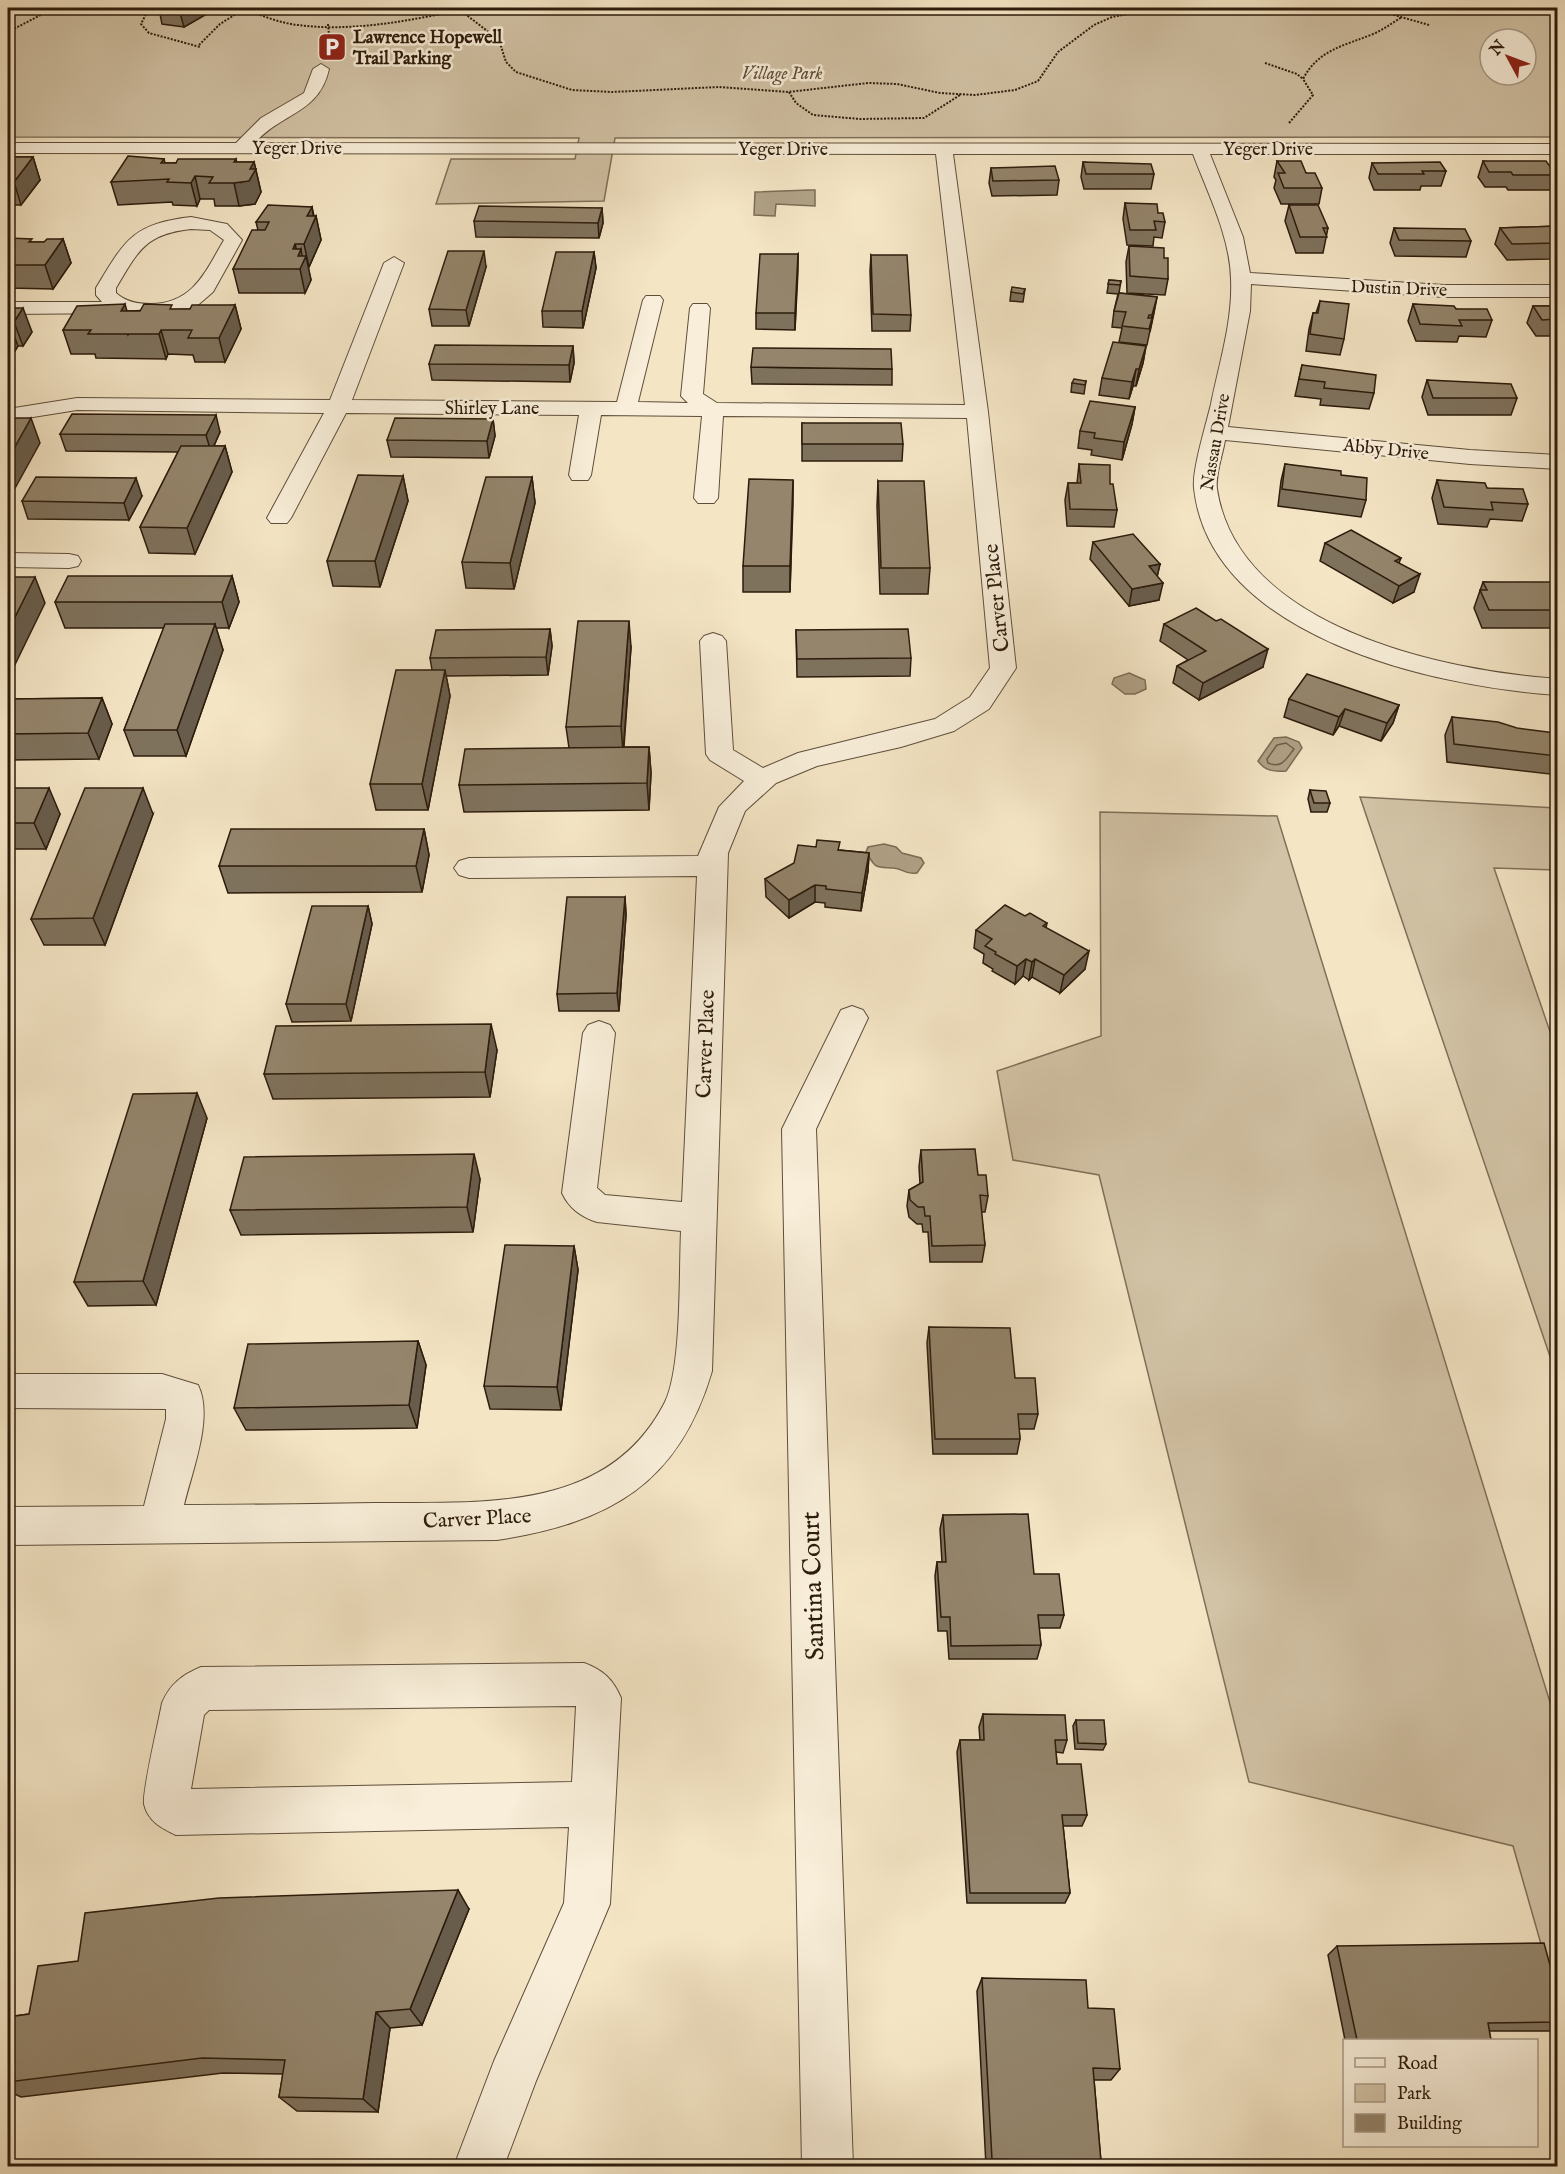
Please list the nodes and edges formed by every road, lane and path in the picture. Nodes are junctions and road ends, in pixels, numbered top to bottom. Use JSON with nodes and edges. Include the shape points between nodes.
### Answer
{"nodes":[{"id":1,"x":54,"y":8,"type":"edge"},
{"id":2,"x":149,"y":8,"type":"edge"},
{"id":3,"x":242,"y":8,"type":"edge"},
{"id":4,"x":464,"y":8,"type":"edge"},
{"id":5,"x":1160,"y":8,"type":"edge"},
{"id":6,"x":1370,"y":8,"type":"edge"},
{"id":7,"x":460,"y":10,"type":"junction"},
{"id":8,"x":1402,"y":16,"type":"junction"},
{"id":9,"x":328,"y":24,"type":"junction"},
{"id":10,"x":1429,"y":25,"type":"dead end"},
{"id":11,"x":8,"y":32,"type":"edge"},
{"id":12,"x":330,"y":46,"type":"dead end"},
{"id":13,"x":1265,"y":63,"type":"dead end"},
{"id":14,"x":321,"y":69,"type":"dead end"},
{"id":15,"x":1303,"y":79,"type":"junction"},
{"id":16,"x":788,"y":92,"type":"junction"},
{"id":17,"x":960,"y":94,"type":"junction"},
{"id":18,"x":8,"y":148,"type":"edge"},
{"id":19,"x":241,"y":148,"type":"junction"},
{"id":20,"x":944,"y":148,"type":"junction"},
{"id":21,"x":1199,"y":148,"type":"junction"},
{"id":22,"x":1292,"y":149,"type":"junction"},
{"id":23,"x":1557,"y":149,"type":"edge"},
{"id":24,"x":394,"y":263,"type":"dead end"},
{"id":25,"x":1241,"y":278,"type":"junction"},
{"id":26,"x":1557,"y":291,"type":"edge"},
{"id":27,"x":653,"y":300,"type":"dead end"},
{"id":28,"x":8,"y":308,"type":"edge"},
{"id":29,"x":124,"y":308,"type":"junction"},
{"id":30,"x":700,"y":308,"type":"dead end"},
{"id":31,"x":338,"y":406,"type":"junction"},
{"id":32,"x":591,"y":408,"type":"junction"},
{"id":33,"x":626,"y":409,"type":"junction"},
{"id":34,"x":713,"y":410,"type":"junction"},
{"id":35,"x":977,"y":412,"type":"junction"},
{"id":36,"x":8,"y":415,"type":"edge"},
{"id":37,"x":1215,"y":432,"type":"junction"},
{"id":38,"x":1557,"y":462,"type":"edge"},
{"id":39,"x":580,"y":475,"type":"dead end"},
{"id":40,"x":706,"y":498,"type":"dead end"},
{"id":41,"x":279,"y":518,"type":"dead end"},
{"id":42,"x":8,"y":560,"type":"edge"},
{"id":43,"x":69,"y":561,"type":"dead end"},
{"id":44,"x":713,"y":641,"type":"dead end"},
{"id":45,"x":1557,"y":687,"type":"edge"},
{"id":46,"x":763,"y":780,"type":"junction"},
{"id":47,"x":712,"y":866,"type":"junction"},
{"id":48,"x":469,"y":868,"type":"dead end"},
{"id":49,"x":852,"y":1018,"type":"dead end"},
{"id":50,"x":599,"y":1033,"type":"dead end"},
{"id":51,"x":698,"y":1218,"type":"junction"},
{"id":52,"x":8,"y":1391,"type":"edge"},
{"id":53,"x":159,"y":1524,"type":"junction"},
{"id":54,"x":8,"y":1526,"type":"edge"},
{"id":55,"x":593,"y":1804,"type":"junction"},
{"id":56,"x":479,"y":2166,"type":"edge"},
{"id":57,"x":827,"y":2166,"type":"edge"}],
"edges":[{"from":1,"to":11,"type":"path"},
{"from":2,"to":3,"type":"path","via":[[141,24],[149,33],[200,46]]},
{"from":3,"to":9,"type":"path","via":[[281,22]]},
{"from":4,"to":7,"type":"path"},
{"from":5,"to":17,"type":"path","via":[[1112,17],[1094,25],[1058,52],[1038,81],[1015,90]]},
{"from":6,"to":8,"type":"path"},
{"from":7,"to":9,"type":"path","via":[[386,22]]},
{"from":7,"to":16,"type":"path","via":[[500,40],[506,62],[516,72],[572,90],[719,87]]},
{"from":8,"to":10,"type":"path"},
{"from":8,"to":15,"type":"path","via":[[1375,34],[1326,50],[1309,64]]},
{"from":9,"to":12,"type":"path"},
{"from":13,"to":15,"type":"path"},
{"from":14,"to":19,"type":"street","via":[[318,87],[309,98],[260,127]]},
{"from":15,"to":22,"type":"path","via":[[1313,95],[1287,124],[1285,140]]},
{"from":16,"to":17,"type":"path","via":[[868,83]]},
{"from":16,"to":17,"type":"path","via":[[813,115],[861,119],[924,118],[955,101]]},
{"from":18,"to":19,"type":"street","name":"Yeger Drive"},
{"from":19,"to":20,"type":"street","name":"Yeger Drive"},
{"from":20,"to":21,"type":"street","name":"Yeger Drive"},
{"from":20,"to":35,"type":"street","name":"Carver Place"},
{"from":21,"to":22,"type":"street","name":"Yeger Drive"},
{"from":21,"to":25,"type":"street","name":"Nassau Drive","via":[[1234,237]]},
{"from":22,"to":23,"type":"street","name":"Yeger Drive"},
{"from":24,"to":31,"type":"street"},
{"from":25,"to":26,"type":"street","name":"Dustin Drive","via":[[1354,287]]},
{"from":25,"to":37,"type":"street","name":"Nassau Drive","via":[[1240,311]]},
{"from":27,"to":33,"type":"street"},
{"from":28,"to":29,"type":"street"},
{"from":29,"to":29,"type":"street","via":[[175,306],[201,294],[232,240],[230,233],[220,227],[191,223],[144,233],[135,240],[106,288],[105,295],[111,302]]},
{"from":30,"to":34,"type":"street","via":[[692,396]]},
{"from":31,"to":32,"type":"street","name":"Shirley Lane"},
{"from":31,"to":36,"type":"street","name":"Shirley Lane","via":[[77,404]]},
{"from":31,"to":41,"type":"street"},
{"from":32,"to":33,"type":"street","name":"Shirley Lane"},
{"from":32,"to":39,"type":"street"},
{"from":33,"to":34,"type":"street","name":"Shirley Lane"},
{"from":34,"to":35,"type":"street","name":"Shirley Lane"},
{"from":34,"to":40,"type":"street"},
{"from":35,"to":46,"type":"street","name":"Carver Place","via":[[1003,668],[996,688],[981,705],[934,729],[804,759]]},
{"from":37,"to":38,"type":"street","name":"Abby Drive"},
{"from":37,"to":45,"type":"street","name":"Nassau Drive","via":[[1204,486],[1213,528],[1230,556],[1284,604],[1362,646],[1408,662],[1464,676]]},
{"from":42,"to":43,"type":"street"},
{"from":44,"to":46,"type":"street","via":[[720,754]]},
{"from":46,"to":47,"type":"street","name":"Carver Place","via":[[729,812],[716,836]]},
{"from":47,"to":48,"type":"street"},
{"from":47,"to":51,"type":"street","name":"Carver Place"},
{"from":49,"to":57,"type":"street","name":"Santina Court","via":[[800,1129]]},
{"from":50,"to":51,"type":"street","via":[[579,1193],[597,1208]]},
{"from":51,"to":53,"type":"street","name":"Carver Place","via":[[693,1371],[681,1410],[653,1450],[622,1479],[581,1503],[539,1516],[497,1521]]},
{"from":52,"to":53,"type":"street","via":[[162,1391],[185,1397],[185,1419]]},
{"from":53,"to":54,"type":"street","name":"Carver Place"},
{"from":55,"to":55,"type":"street","via":[[599,1698],[584,1684],[201,1689],[184,1703],[166,1802],[176,1812]]},
{"from":55,"to":56,"type":"street","via":[[587,1904]]}]}
